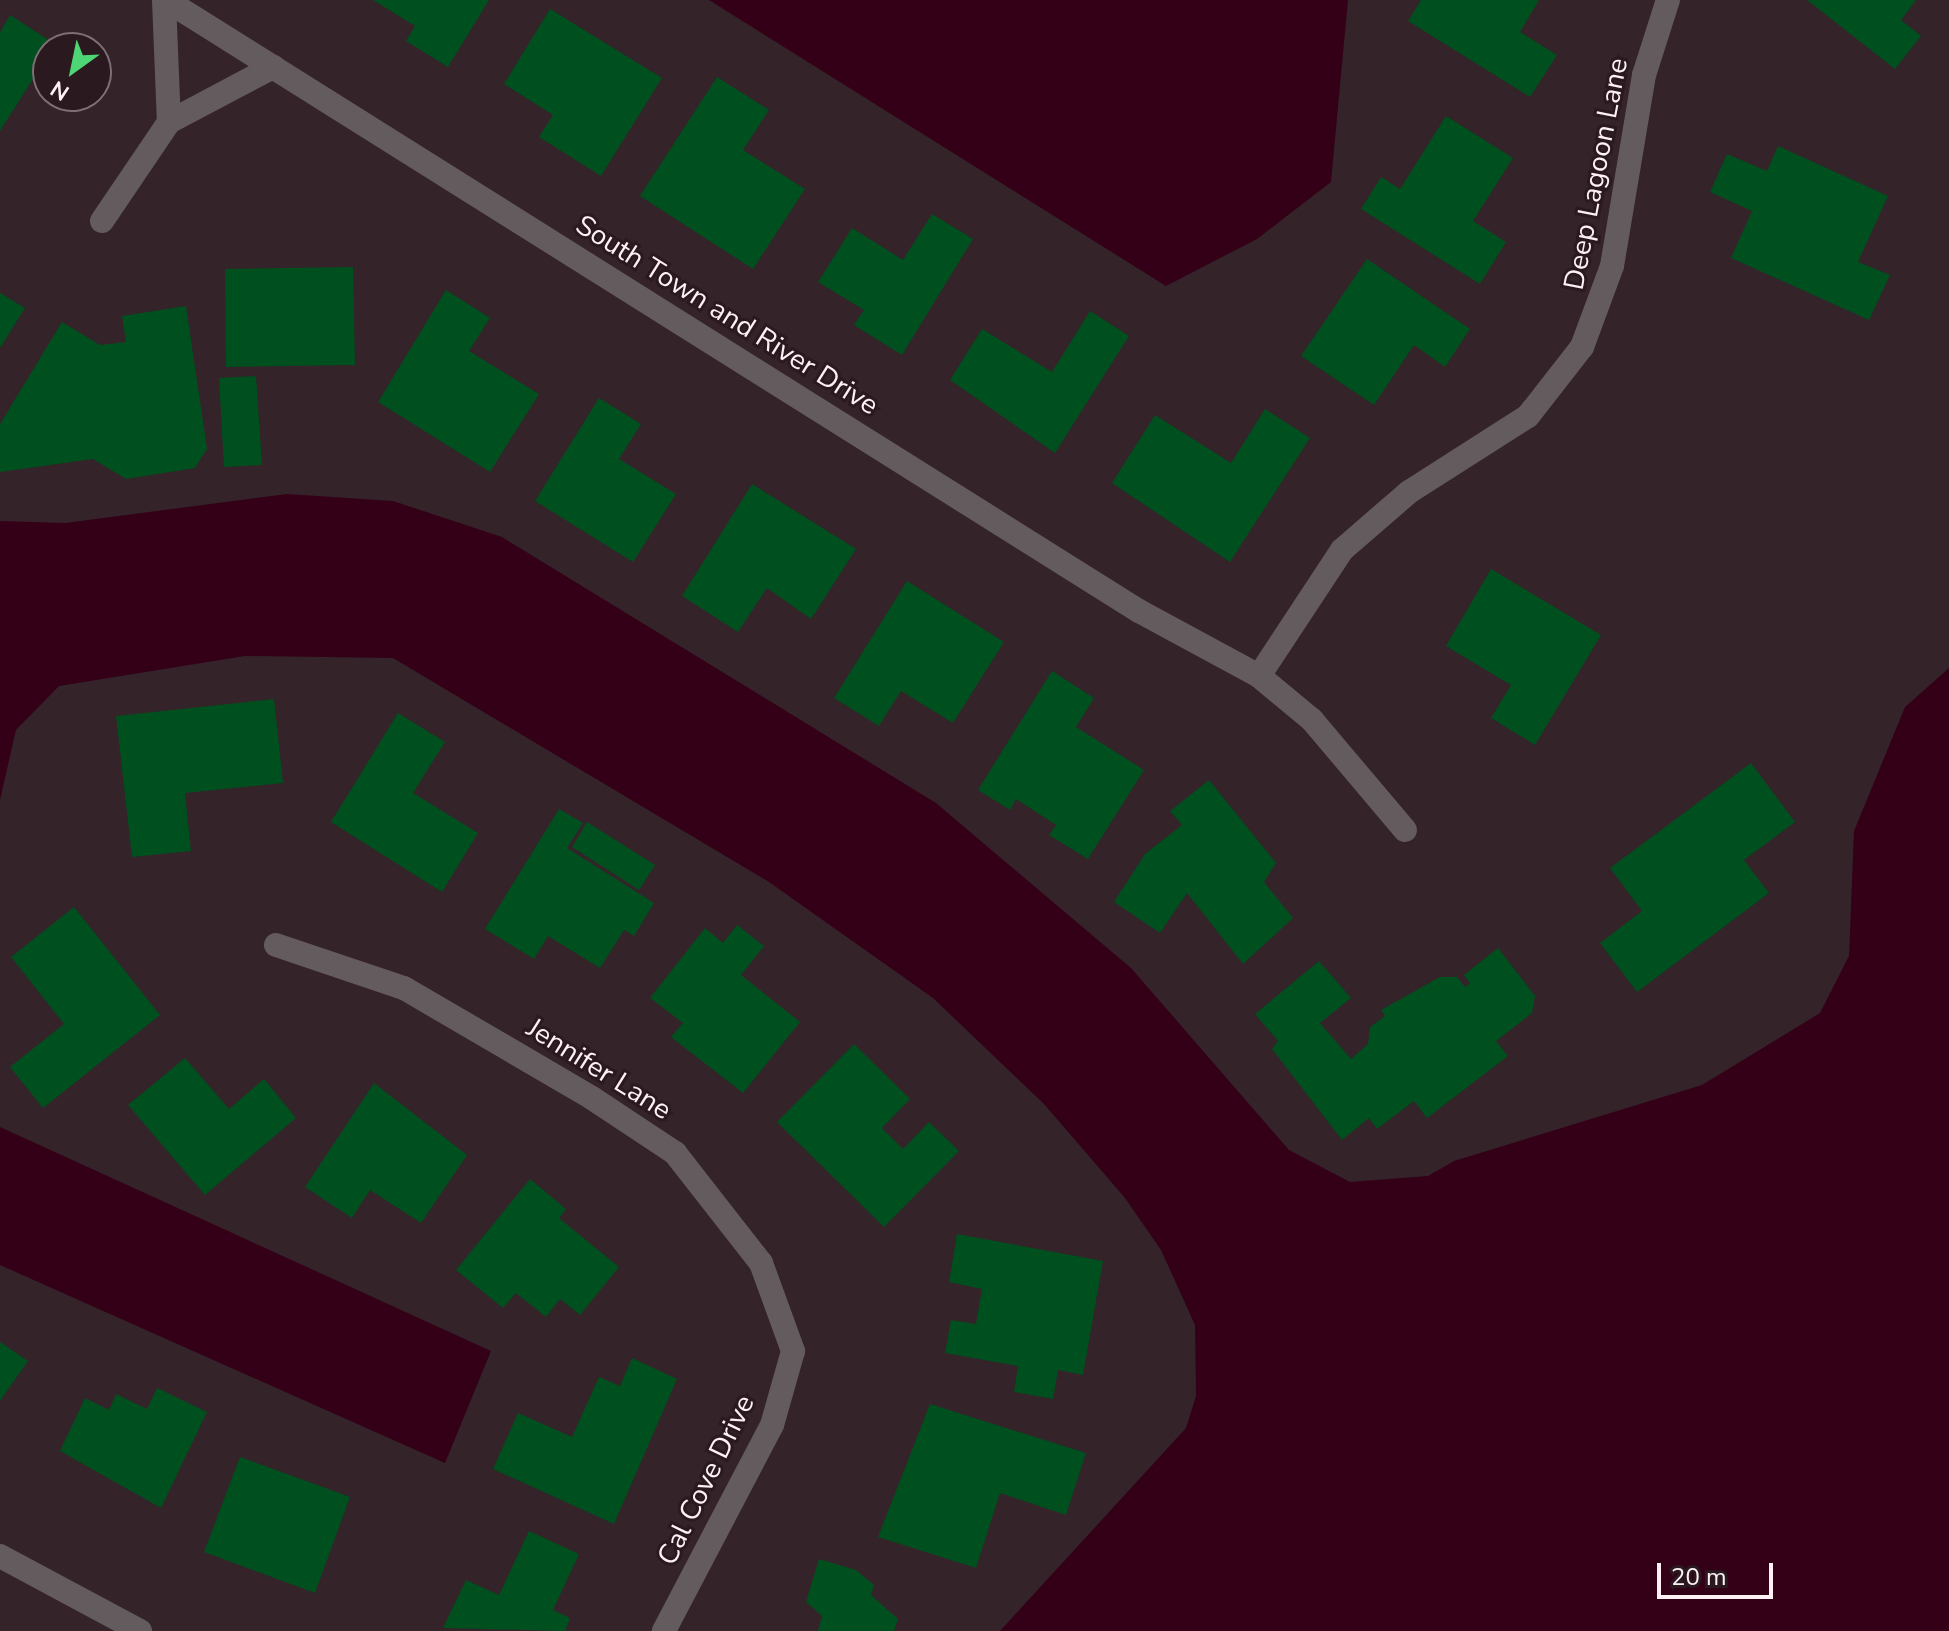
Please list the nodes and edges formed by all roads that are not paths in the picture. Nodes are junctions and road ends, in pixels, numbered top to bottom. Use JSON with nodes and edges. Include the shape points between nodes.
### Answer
{"nodes":[{"id":1,"x":165,"y":0,"type":"edge"},
{"id":2,"x":1668,"y":0,"type":"edge"},
{"id":3,"x":273,"y":67,"type":"junction"},
{"id":4,"x":169,"y":122,"type":"junction"},
{"id":5,"x":102,"y":221,"type":"dead end"},
{"id":6,"x":1259,"y":676,"type":"junction"},
{"id":7,"x":1405,"y":830,"type":"dead end"},
{"id":8,"x":276,"y":945,"type":"dead end"},
{"id":9,"x":793,"y":1351,"type":"joint"},
{"id":10,"x":0,"y":1556,"type":"edge"},
{"id":11,"x":140,"y":1631,"type":"edge"},
{"id":12,"x":664,"y":1631,"type":"edge"}],
"edges":[{"from":1,"to":3,"type":"street","name":"South Town and River Drive"},
{"from":1,"to":4,"type":"street"},
{"from":2,"to":6,"type":"street","name":"Deep Lagoon Lane","via":[[1644,75],[1612,266],[1582,347],[1528,416],[1409,492],[1342,550]]},
{"from":3,"to":4,"type":"street"},
{"from":3,"to":6,"type":"street","name":"South Town and River Drive","via":[[1139,611]]},
{"from":4,"to":5,"type":"street"},
{"from":6,"to":7,"type":"street","via":[[1312,720]]},
{"from":8,"to":9,"type":"street","name":"Jennifer Lane","via":[[354,966],[447,1010],[675,1153],[761,1263]]},
{"from":9,"to":12,"type":"street","name":"Cal Cove Drive","via":[[772,1425]]},
{"from":10,"to":11,"type":"street"}]}
